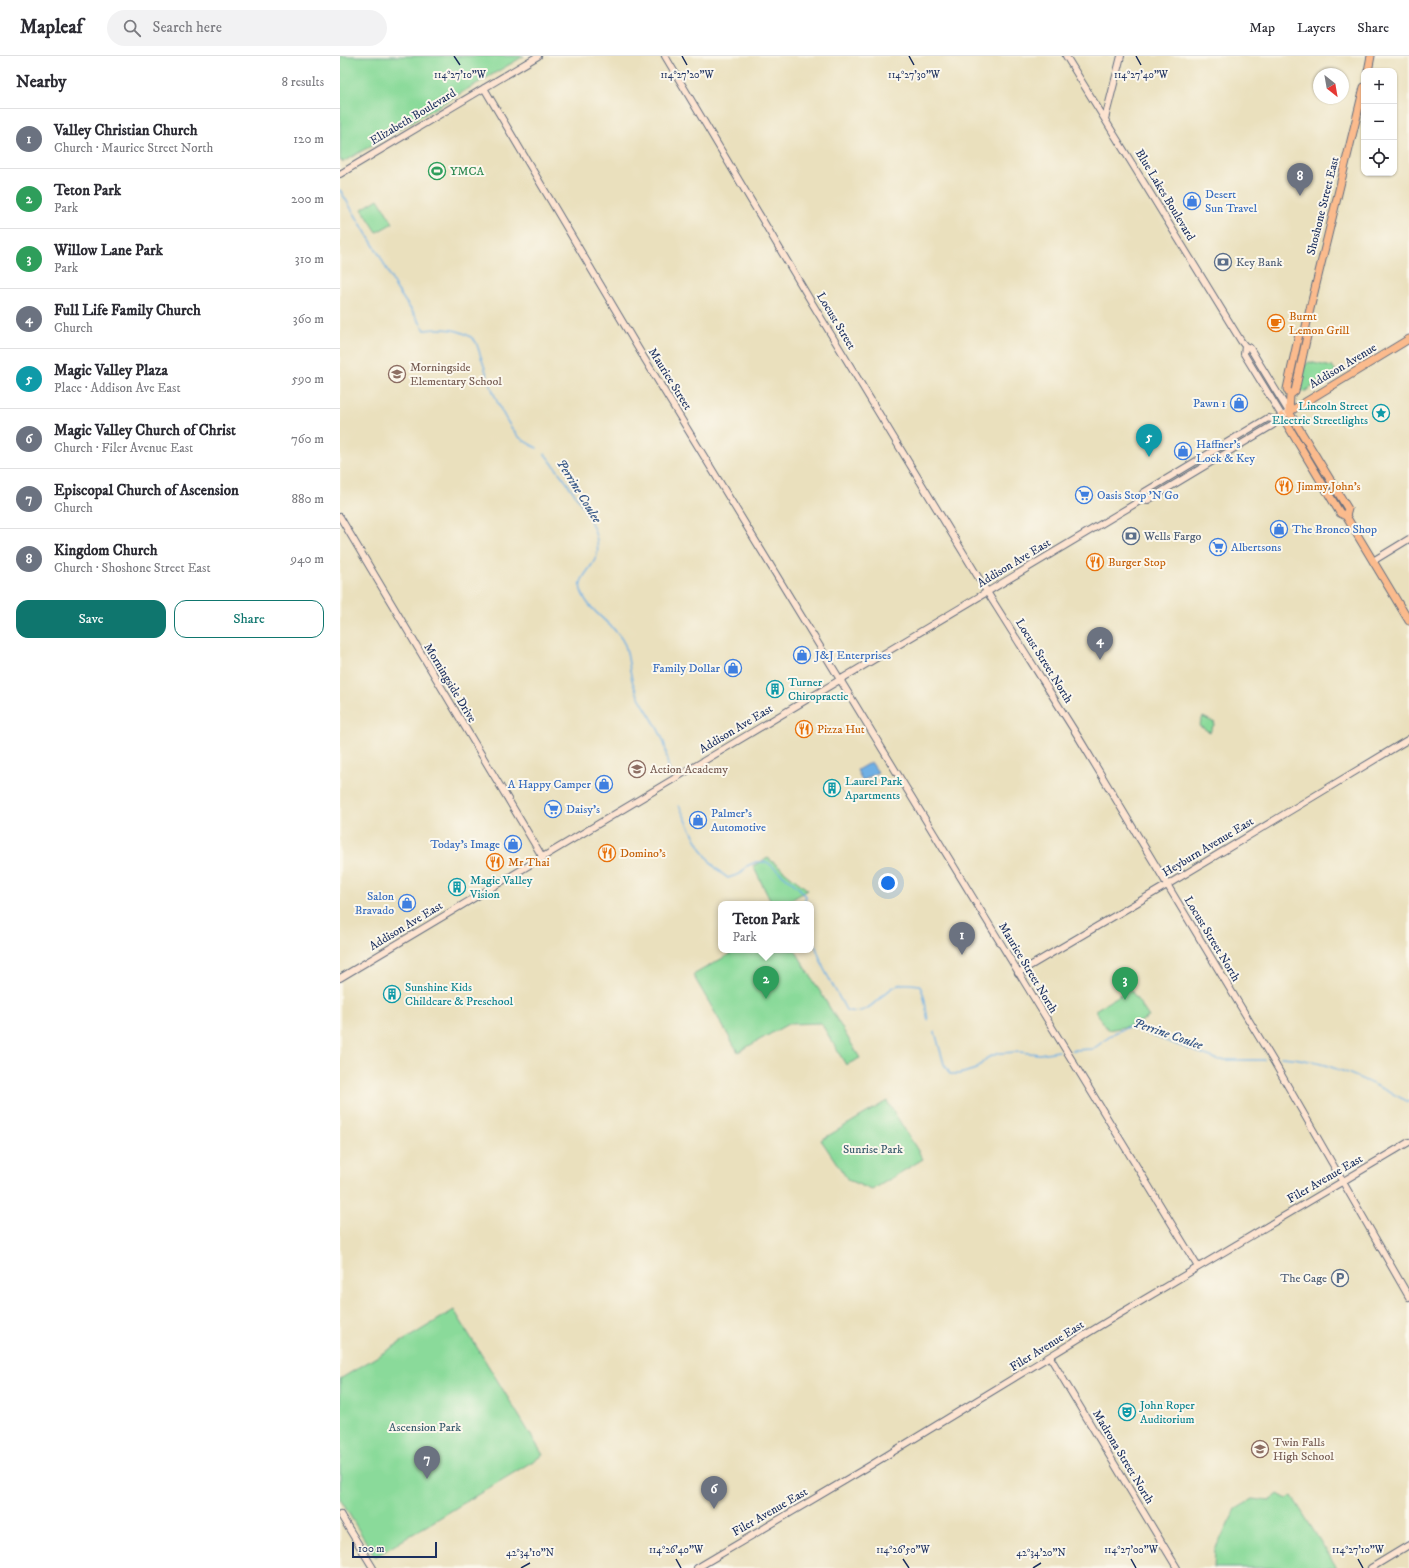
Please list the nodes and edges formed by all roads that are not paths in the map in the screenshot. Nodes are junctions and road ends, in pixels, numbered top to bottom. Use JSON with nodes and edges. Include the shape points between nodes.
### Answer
{"nodes":[{"id":1,"x":538,"y":56,"type":"edge"},
{"id":2,"x":665,"y":56,"type":"edge"},
{"id":3,"x":1066,"y":56,"type":"edge"},
{"id":4,"x":1120,"y":56,"type":"edge"},
{"id":5,"x":1371,"y":56,"type":"edge"},
{"id":6,"x":1369,"y":68,"type":"edge"},
{"id":7,"x":484,"y":88,"type":"junction"},
{"id":8,"x":1361,"y":99,"type":"edge"},
{"id":9,"x":1105,"y":119,"type":"junction"},
{"id":10,"x":341,"y":172,"type":"edge"},
{"id":11,"x":1409,"y":339,"type":"edge"},
{"id":12,"x":1282,"y":416,"type":"junction"},
{"id":13,"x":1143,"y":499,"type":"junction"},
{"id":14,"x":340,"y":517,"type":"edge"},
{"id":15,"x":1409,"y":539,"type":"edge"},
{"id":16,"x":1373,"y":560,"type":"junction"},
{"id":17,"x":988,"y":594,"type":"junction"},
{"id":18,"x":1409,"y":621,"type":"edge"},
{"id":19,"x":840,"y":680,"type":"junction"},
{"id":20,"x":1409,"y":739,"type":"edge"},
{"id":21,"x":543,"y":858,"type":"junction"},
{"id":22,"x":1167,"y":885,"type":"junction"},
{"id":23,"x":1018,"y":973,"type":"junction"},
{"id":24,"x":340,"y":978,"type":"edge"},
{"id":25,"x":1409,"y":1142,"type":"edge"},
{"id":26,"x":1342,"y":1181,"type":"junction"},
{"id":27,"x":1198,"y":1267,"type":"junction"},
{"id":28,"x":1409,"y":1297,"type":"edge"},
{"id":29,"x":1050,"y":1357,"type":"junction"},
{"id":30,"x":340,"y":1514,"type":"edge"},
{"id":31,"x":1409,"y":1545,"type":"edge"},
{"id":32,"x":373,"y":1568,"type":"edge"},
{"id":33,"x":697,"y":1568,"type":"edge"},
{"id":34,"x":1177,"y":1568,"type":"edge"},
{"id":35,"x":1371,"y":1568,"type":"edge"}],
"edges":[{"from":1,"to":7,"type":"street","name":"Elizabeth Boulevard"},
{"from":2,"to":17,"type":"street","name":"Locust Street"},
{"from":3,"to":9,"type":"street","name":"Blue Lakes Boulevard"},
{"from":4,"to":9,"type":"street"},
{"from":5,"to":6,"type":"main road"},
{"from":7,"to":10,"type":"street","name":"Elizabeth Boulevard"},
{"from":7,"to":19,"type":"street","name":"Maurice Street"},
{"from":8,"to":12,"type":"main road","name":"Shoshone Street East","via":[[1305,331],[1299,334],[1297,340],[1287,389],[1290,395]]},
{"from":9,"to":12,"type":"street","name":"Blue Lakes Boulevard","via":[[1244,346],[1250,348]]},
{"from":11,"to":12,"type":"main road","name":"Addison Avenue"},
{"from":12,"to":13,"type":"street","name":"Addison Ave East","via":[[1273,425],[1167,490],[1148,500]]},
{"from":12,"to":13,"type":"street","name":"Addison Ave East","via":[[1261,422],[1143,493]]},
{"from":12,"to":16,"type":"main road","via":[[1348,509],[1346,516]]},
{"from":13,"to":17,"type":"street","name":"Addison Ave East"},
{"from":14,"to":21,"type":"street","name":"Morningside Drive"},
{"from":15,"to":16,"type":"street"},
{"from":16,"to":18,"type":"main road"},
{"from":17,"to":19,"type":"street","name":"Addison Ave East"},
{"from":17,"to":22,"type":"street","name":"Locust Street North","via":[[1079,738]]},
{"from":19,"to":21,"type":"street","name":"Addison Ave East"},
{"from":19,"to":23,"type":"street","name":"Maurice Street North"},
{"from":20,"to":22,"type":"street","name":"Heyburn Avenue East"},
{"from":21,"to":24,"type":"street","name":"Addison Ave East"},
{"from":22,"to":23,"type":"street","name":"Heyburn Avenue East"},
{"from":22,"to":26,"type":"street","name":"Locust Street North","via":[[1274,1062]]},
{"from":23,"to":27,"type":"street","name":"Maurice Street North"},
{"from":25,"to":26,"type":"street","name":"Filer Avenue East"},
{"from":26,"to":27,"type":"street","name":"Filer Avenue East"},
{"from":26,"to":28,"type":"street","name":"Locust Street North"},
{"from":27,"to":29,"type":"street","name":"Filer Avenue East"},
{"from":29,"to":33,"type":"street","name":"Filer Avenue East"},
{"from":29,"to":34,"type":"street","name":"Madrona Street North"},
{"from":30,"to":32,"type":"street"},
{"from":31,"to":35,"type":"street"}]}
